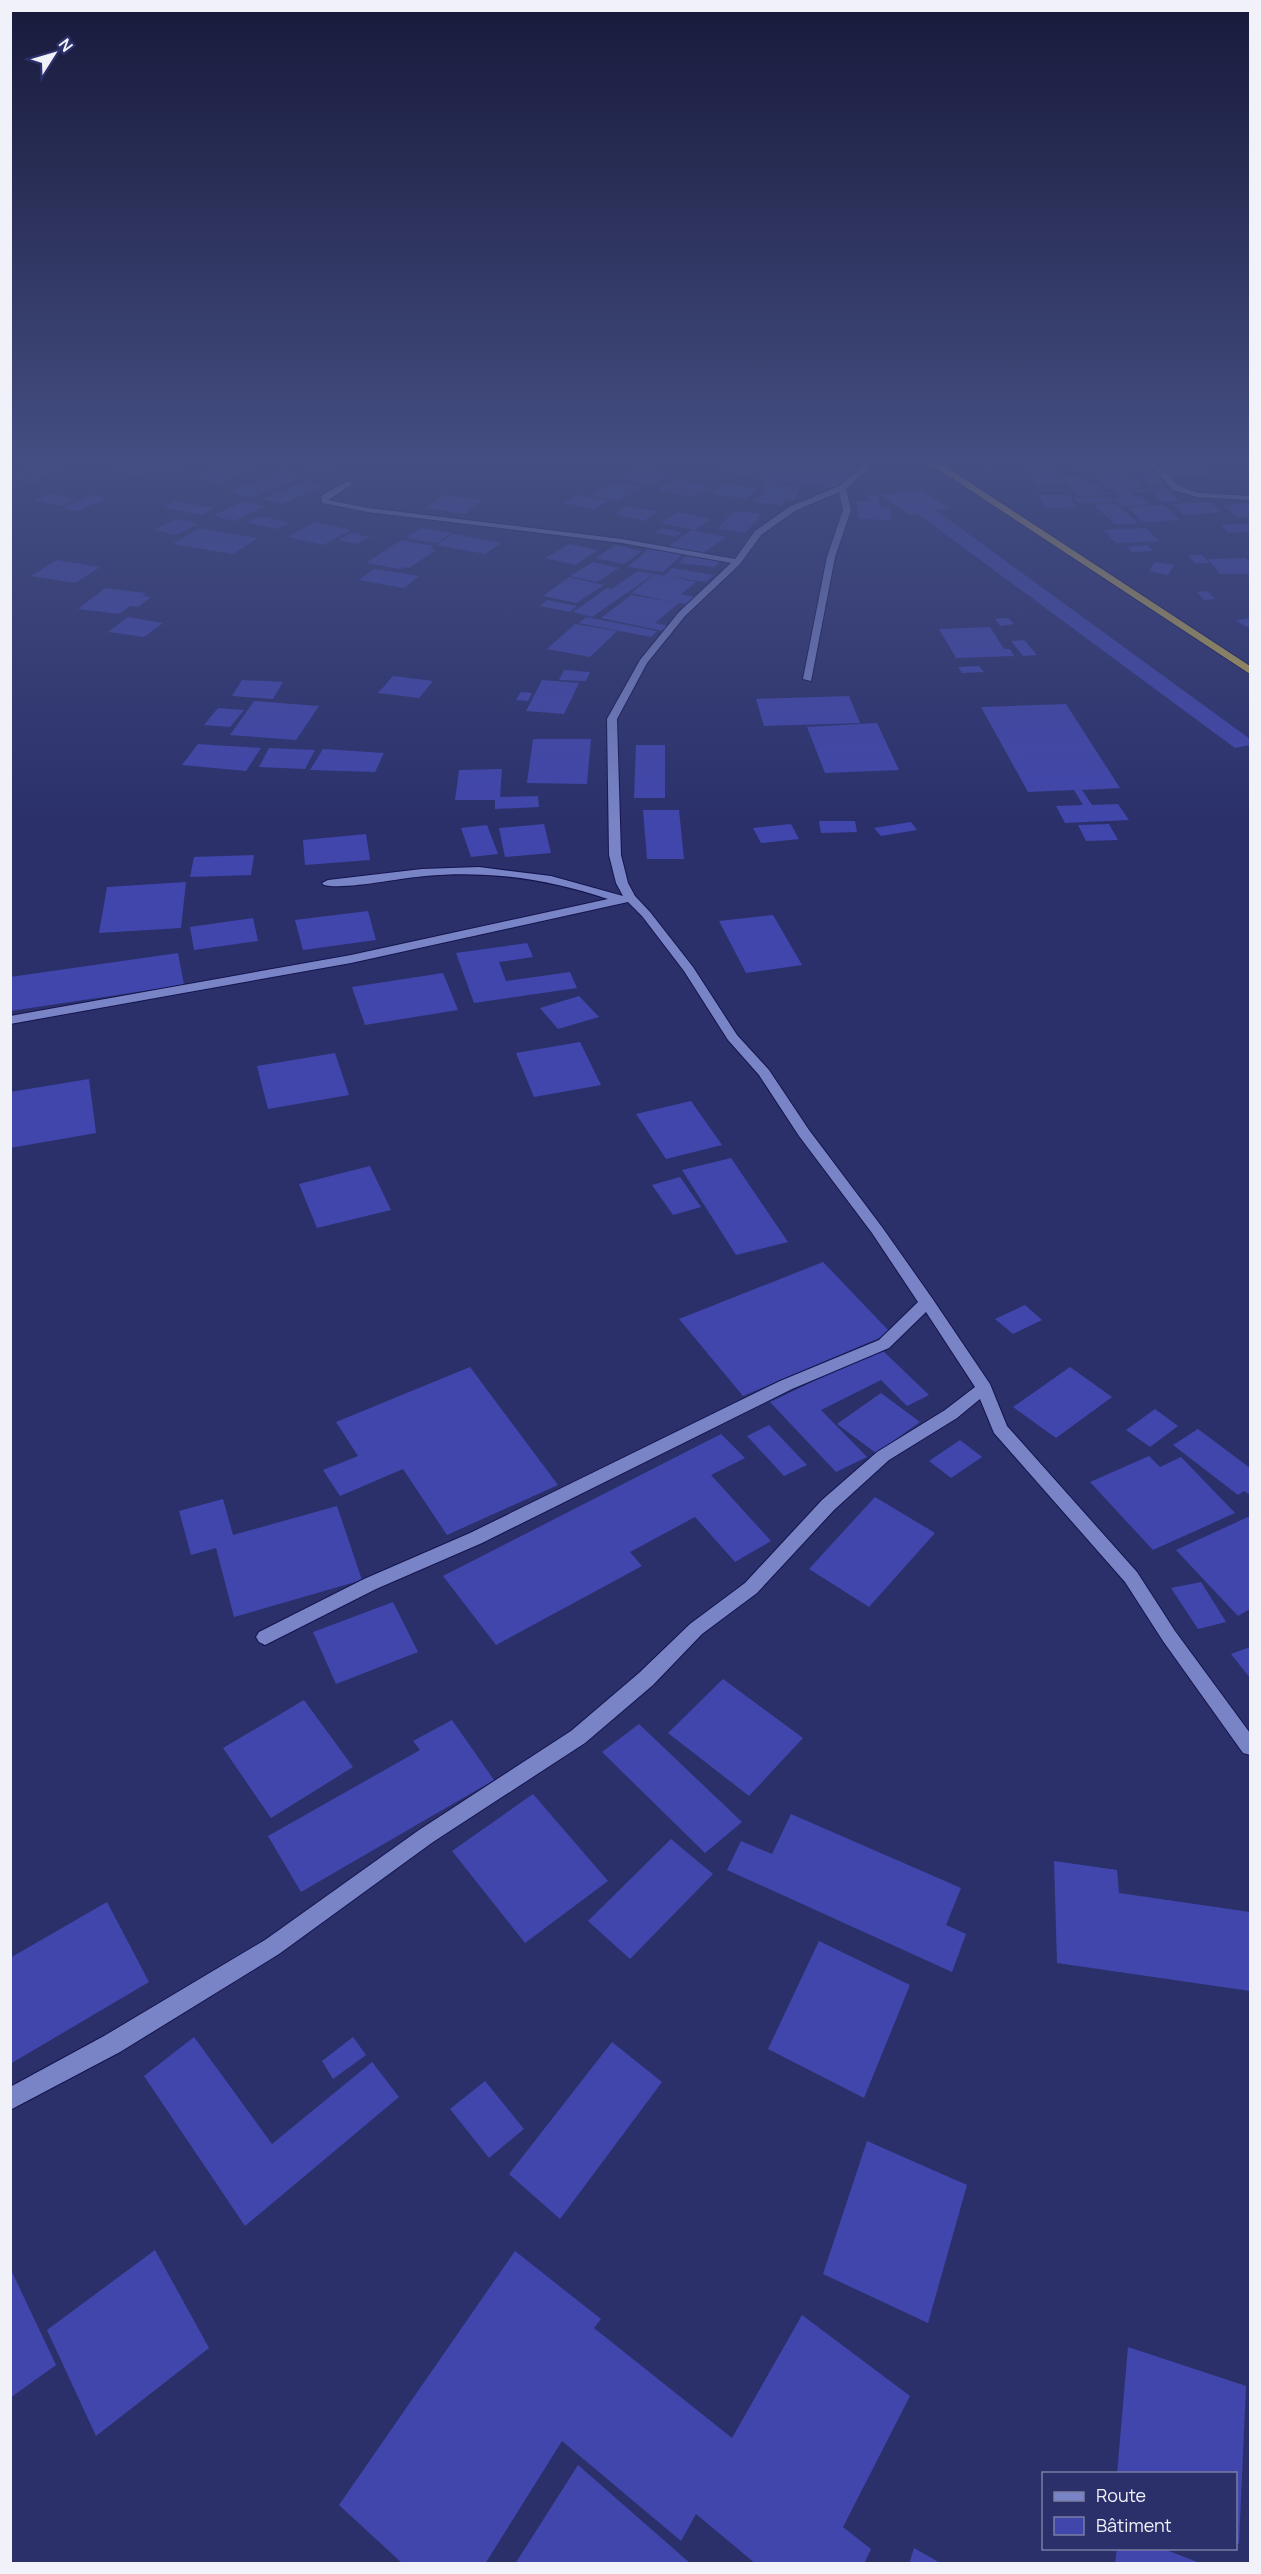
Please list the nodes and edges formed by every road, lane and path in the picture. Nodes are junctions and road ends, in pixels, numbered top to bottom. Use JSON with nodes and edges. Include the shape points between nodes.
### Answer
{"nodes":[{"id":1,"x":715,"y":583,"type":"edge"},
{"id":2,"x":826,"y":583,"type":"edge"},
{"id":3,"x":1117,"y":583,"type":"edge"},
{"id":4,"x":1251,"y":671,"type":"edge"},
{"id":5,"x":808,"y":679,"type":"dead end"},
{"id":6,"x":328,"y":883,"type":"dead end"},
{"id":7,"x":626,"y":899,"type":"junction"},
{"id":8,"x":10,"y":1020,"type":"edge"},
{"id":9,"x":927,"y":1302,"type":"junction"},
{"id":10,"x":984,"y":1388,"type":"junction"},
{"id":11,"x":265,"y":1637,"type":"dead end"},
{"id":12,"x":1251,"y":1747,"type":"edge"},
{"id":13,"x":10,"y":2099,"type":"edge"}],
"edges":[{"from":1,"to":7,"type":"street","via":[[656,643],[612,719],[615,855]]},
{"from":2,"to":5,"type":"street"},
{"from":3,"to":4,"type":"highway"},
{"from":6,"to":7,"type":"street","via":[[478,870],[547,879]]},
{"from":7,"to":8,"type":"street","via":[[351,959]]},
{"from":7,"to":9,"type":"street","via":[[646,914],[689,970],[732,1037],[764,1073]]},
{"from":9,"to":10,"type":"street"},
{"from":9,"to":11,"type":"street","via":[[884,1344],[786,1385]]},
{"from":10,"to":12,"type":"street","via":[[1000,1429],[1131,1577]]},
{"from":10,"to":13,"type":"street","via":[[951,1414],[883,1456],[828,1505],[751,1588],[696,1629],[646,1679],[578,1737],[426,1836],[272,1947],[112,2044]]}]}
